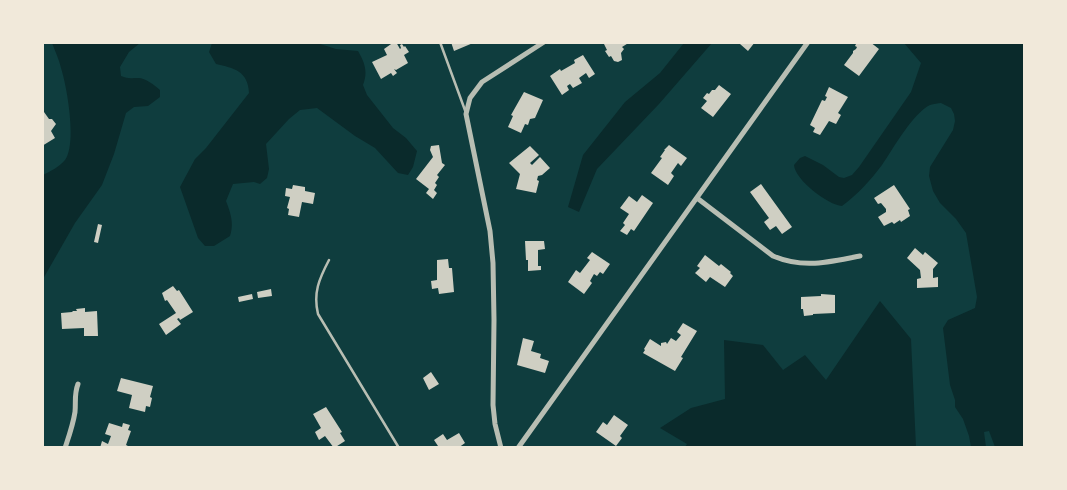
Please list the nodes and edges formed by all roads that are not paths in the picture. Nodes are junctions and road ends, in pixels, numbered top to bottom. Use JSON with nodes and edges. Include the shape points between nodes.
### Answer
{"nodes":[{"id":1,"x":440,"y":42,"type":"edge"},
{"id":2,"x":544,"y":42,"type":"edge"},
{"id":3,"x":808,"y":42,"type":"edge"},
{"id":4,"x":466,"y":114,"type":"junction"},
{"id":5,"x":697,"y":198,"type":"junction"},
{"id":6,"x":860,"y":256,"type":"dead end"},
{"id":7,"x":329,"y":260,"type":"dead end"},
{"id":8,"x":78,"y":384,"type":"dead end"},
{"id":9,"x":65,"y":448,"type":"edge"},
{"id":10,"x":399,"y":448,"type":"edge"},
{"id":11,"x":501,"y":448,"type":"edge"},
{"id":12,"x":518,"y":448,"type":"edge"}],
"edges":[{"from":1,"to":4,"type":"lane"},
{"from":2,"to":4,"type":"street","via":[[482,82],[470,98]]},
{"from":3,"to":5,"type":"street"},
{"from":4,"to":11,"type":"street","via":[[491,239],[493,405]]},
{"from":5,"to":6,"type":"street","via":[[773,256],[785,261],[810,264]]},
{"from":5,"to":12,"type":"street"},
{"from":7,"to":10,"type":"lane","via":[[315,294],[318,314]]},
{"from":8,"to":9,"type":"street","via":[[73,423]]}]}
